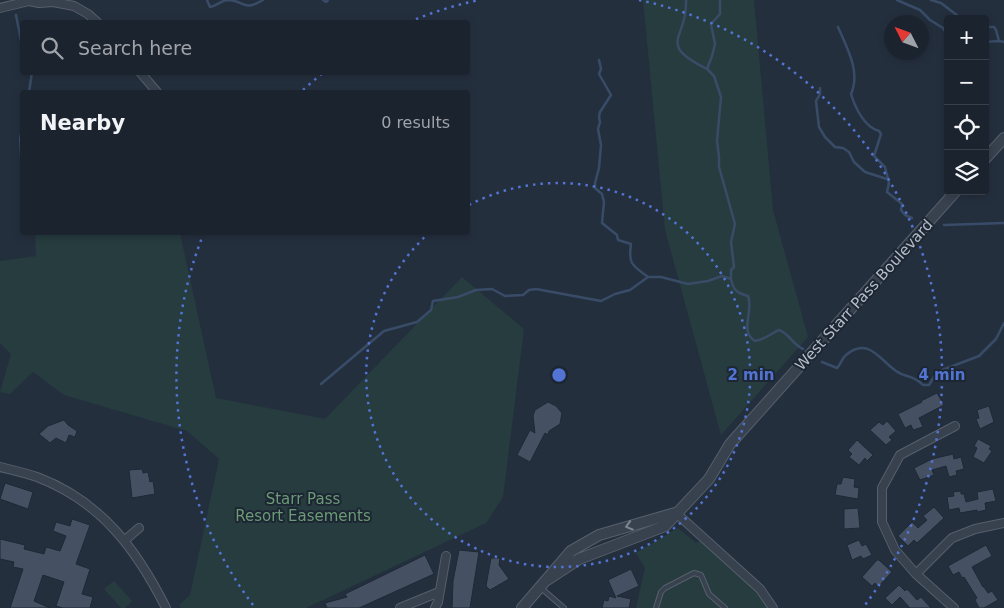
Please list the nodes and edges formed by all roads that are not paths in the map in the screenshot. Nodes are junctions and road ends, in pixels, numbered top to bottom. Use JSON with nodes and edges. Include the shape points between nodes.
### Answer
{"nodes":[{"id":1,"x":0,"y":8,"type":"edge"},
{"id":2,"x":95,"y":20,"type":"edge"},
{"id":3,"x":143,"y":75,"type":"edge"},
{"id":4,"x":155,"y":90,"type":"edge"},
{"id":5,"x":1004,"y":138,"type":"edge"},
{"id":6,"x":989,"y":155,"type":"edge"},
{"id":7,"x":952,"y":195,"type":"edge"},
{"id":8,"x":956,"y":426,"type":"dead end"},
{"id":9,"x":0,"y":467,"type":"edge"},
{"id":10,"x":676,"y":513,"type":"junction"},
{"id":11,"x":1004,"y":523,"type":"edge"},
{"id":12,"x":138,"y":528,"type":"dead end"},
{"id":13,"x":125,"y":540,"type":"junction"},
{"id":14,"x":446,"y":556,"type":"dead end"},
{"id":15,"x":916,"y":574,"type":"junction"},
{"id":16,"x":544,"y":584,"type":"junction"},
{"id":17,"x":440,"y":592,"type":"junction"},
{"id":18,"x":166,"y":608,"type":"edge"},
{"id":19,"x":400,"y":608,"type":"edge"},
{"id":20,"x":435,"y":608,"type":"edge"},
{"id":21,"x":522,"y":608,"type":"edge"},
{"id":22,"x":564,"y":608,"type":"edge"},
{"id":23,"x":656,"y":608,"type":"edge"},
{"id":24,"x":725,"y":608,"type":"edge"},
{"id":25,"x":773,"y":608,"type":"edge"},
{"id":26,"x":954,"y":608,"type":"edge"}],
"edges":[{"from":1,"to":2,"type":"street","via":[[29,1],[53,2],[74,6]]},
{"from":3,"to":4,"type":"street"},
{"from":5,"to":6,"type":"street"},
{"from":7,"to":10,"type":"street","name":"West Starr Pass Boulevard","via":[[730,444],[709,479]]},
{"from":8,"to":15,"type":"street","via":[[900,455],[882,488],[882,522],[895,550]]},
{"from":9,"to":13,"type":"street","via":[[37,477],[66,491],[98,514]]},
{"from":10,"to":16,"type":"street","name":"West Starr Pass Boulevard","via":[[665,526],[579,559]]},
{"from":10,"to":16,"type":"street","name":"West Starr Pass Boulevard","one_way":true,"via":[[599,535],[571,551]]},
{"from":10,"to":25,"type":"street","via":[[760,589]]},
{"from":11,"to":15,"type":"street","via":[[952,538]]},
{"from":12,"to":13,"type":"street"},
{"from":13,"to":18,"type":"street","via":[[150,576]]},
{"from":14,"to":17,"type":"street"},
{"from":15,"to":26,"type":"street"},
{"from":16,"to":21,"type":"street","name":"West Starr Pass Boulevard"},
{"from":16,"to":22,"type":"lane"},
{"from":17,"to":19,"type":"street"},
{"from":17,"to":20,"type":"street"},
{"from":23,"to":24,"type":"lane","via":[[665,588],[694,574],[701,575],[709,594]]}]}
